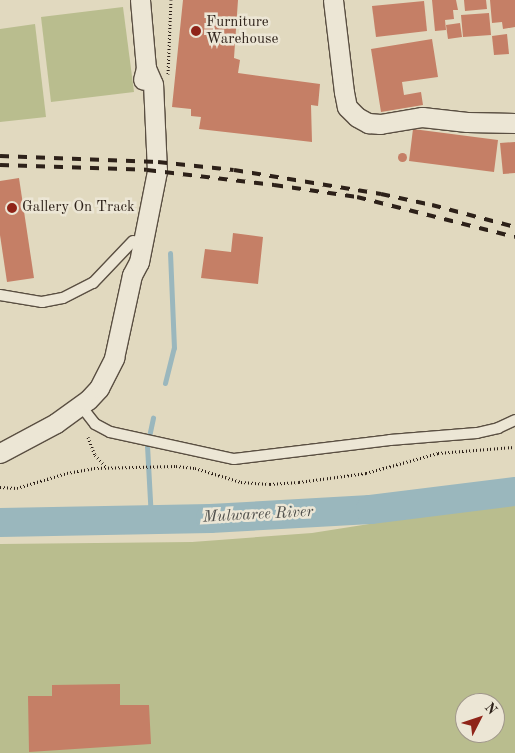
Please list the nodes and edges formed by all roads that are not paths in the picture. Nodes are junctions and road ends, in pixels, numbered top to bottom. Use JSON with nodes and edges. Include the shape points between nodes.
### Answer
{"nodes":[{"id":1,"x":333,"y":0,"type":"edge"},
{"id":2,"x":142,"y":1,"type":"edge"},
{"id":3,"x":146,"y":68,"type":"junction"},
{"id":4,"x":515,"y":123,"type":"edge"},
{"id":5,"x":134,"y":242,"type":"junction"},
{"id":6,"x":132,"y":276,"type":"junction"},
{"id":7,"x":0,"y":295,"type":"edge"},
{"id":8,"x":81,"y":406,"type":"junction"},
{"id":9,"x":515,"y":420,"type":"edge"},
{"id":10,"x":0,"y":453,"type":"edge"}],
"edges":[{"from":1,"to":4,"type":"street","via":[[347,107],[357,117],[368,123],[380,124],[422,117]]},
{"from":2,"to":3,"type":"street"},
{"from":3,"to":5,"type":"street","via":[[143,82],[147,170]]},
{"from":3,"to":6,"type":"street","via":[[153,84],[158,162],[139,262]]},
{"from":5,"to":6,"type":"street","via":[[130,258]]},
{"from":5,"to":7,"type":"lane","via":[[92,282],[64,298],[42,302]]},
{"from":6,"to":8,"type":"street","via":[[114,358],[99,388]]},
{"from":8,"to":9,"type":"lane","via":[[102,429],[234,458],[477,433]]},
{"from":8,"to":10,"type":"street"}]}
